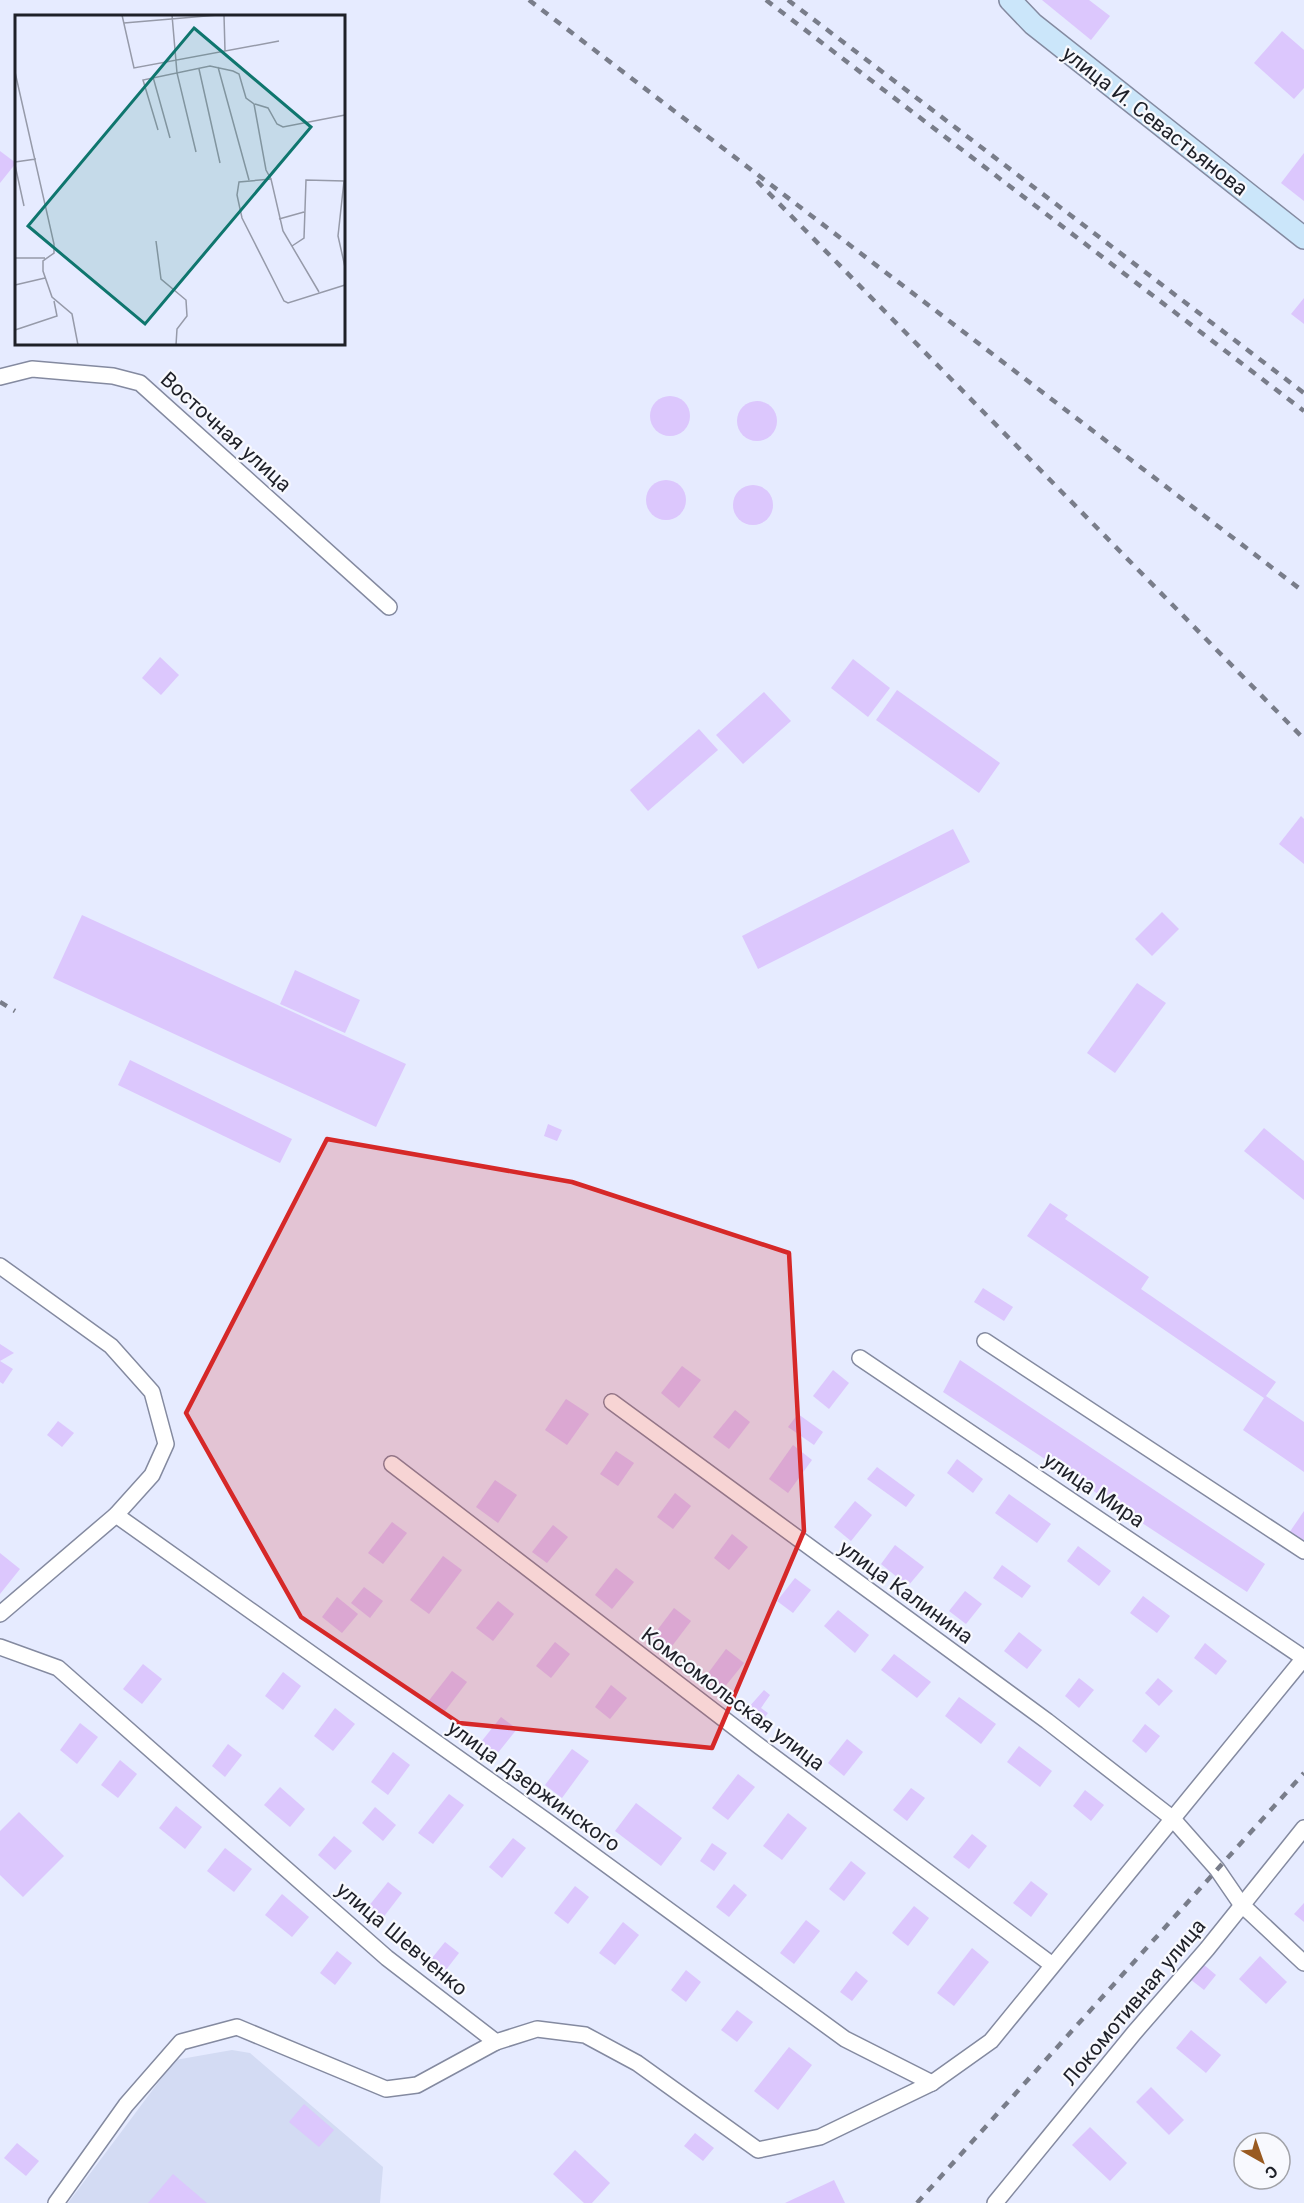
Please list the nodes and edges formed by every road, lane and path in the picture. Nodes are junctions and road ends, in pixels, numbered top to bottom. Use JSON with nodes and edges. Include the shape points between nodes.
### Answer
{"nodes":[{"id":1,"x":1010,"y":0,"type":"edge"},
{"id":2,"x":1304,"y":238,"type":"edge"},
{"id":3,"x":0,"y":377,"type":"edge"},
{"id":4,"x":389,"y":607,"type":"dead end"},
{"id":5,"x":0,"y":1266,"type":"edge"},
{"id":6,"x":985,"y":1341,"type":"dead end"},
{"id":7,"x":860,"y":1358,"type":"dead end"},
{"id":8,"x":612,"y":1402,"type":"dead end"},
{"id":9,"x":392,"y":1464,"type":"dead end"},
{"id":10,"x":116,"y":1515,"type":"junction"},
{"id":11,"x":1304,"y":1551,"type":"edge"},
{"id":12,"x":0,"y":1614,"type":"edge"},
{"id":13,"x":0,"y":1647,"type":"edge"},
{"id":14,"x":1304,"y":1658,"type":"edge"},
{"id":15,"x":1172,"y":1818,"type":"junction"},
{"id":16,"x":1304,"y":1828,"type":"edge"},
{"id":17,"x":1241,"y":1904,"type":"junction"},
{"id":18,"x":1304,"y":1963,"type":"edge"},
{"id":19,"x":1051,"y":1964,"type":"junction"},
{"id":20,"x":496,"y":2042,"type":"junction"},
{"id":21,"x":932,"y":2083,"type":"junction"},
{"id":22,"x":56,"y":2203,"type":"edge"},
{"id":23,"x":995,"y":2203,"type":"edge"}],
"edges":[{"from":1,"to":2,"type":"street","name":"улица И. Севастьянова","via":[[1033,24]]},
{"from":3,"to":4,"type":"street","name":"Восточная улица","via":[[32,369],[113,376],[140,383]]},
{"from":5,"to":10,"type":"street","via":[[111,1346],[152,1392],[166,1444],[152,1475]]},
{"from":6,"to":11,"type":"street"},
{"from":7,"to":14,"type":"street","name":"улица Мира"},
{"from":8,"to":15,"type":"street","name":"улица Калинина","via":[[1047,1721]]},
{"from":9,"to":19,"type":"street","name":"Комсомольская улица"},
{"from":10,"to":12,"type":"street"},
{"from":10,"to":21,"type":"street","name":"улица Дзержинского","via":[[845,2038]]},
{"from":13,"to":20,"type":"street","name":"улица Шевченко","via":[[58,1668],[387,1958]]},
{"from":14,"to":15,"type":"street"},
{"from":15,"to":17,"type":"street","name":"улица Калинина"},
{"from":15,"to":19,"type":"street"},
{"from":16,"to":17,"type":"street","name":"Локомотивная улица"},
{"from":17,"to":18,"type":"street","name":"улица Калинина"},
{"from":17,"to":23,"type":"street","name":"Локомотивная улица"},
{"from":19,"to":21,"type":"street","via":[[991,2041]]},
{"from":20,"to":21,"type":"street","via":[[537,2029],[585,2035],[637,2063],[758,2150],[820,2137]]},
{"from":20,"to":22,"type":"street","via":[[417,2085],[386,2089],[237,2027],[181,2042],[126,2105]]}]}
